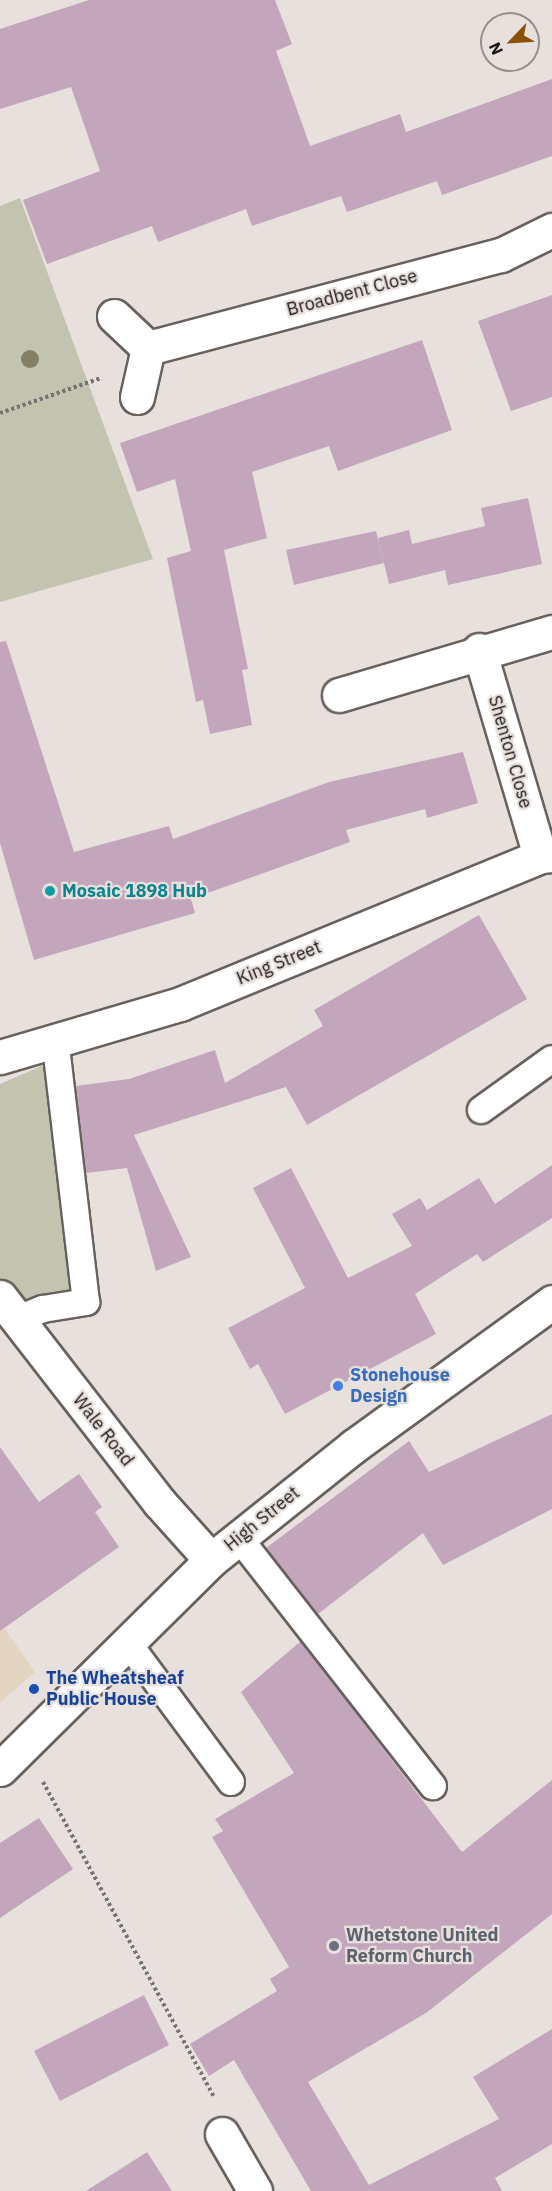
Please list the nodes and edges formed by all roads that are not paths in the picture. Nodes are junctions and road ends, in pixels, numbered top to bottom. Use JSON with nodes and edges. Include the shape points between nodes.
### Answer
{"nodes":[{"id":1,"x":552,"y":230,"type":"edge"},
{"id":2,"x":114,"y":316,"type":"dead end"},
{"id":3,"x":145,"y":356,"type":"junction"},
{"id":4,"x":137,"y":397,"type":"dead end"},
{"id":5,"x":552,"y":632,"type":"edge"},
{"id":6,"x":479,"y":650,"type":"junction"},
{"id":7,"x":339,"y":695,"type":"dead end"},
{"id":8,"x":546,"y":856,"type":"edge"},
{"id":9,"x":55,"y":1040,"type":"junction"},
{"id":10,"x":0,"y":1057,"type":"edge"},
{"id":11,"x":552,"y":1059,"type":"edge"},
{"id":12,"x":481,"y":1110,"type":"dead end"},
{"id":13,"x":552,"y":1302,"type":"edge"},
{"id":14,"x":9,"y":1308,"type":"edge"},
{"id":15,"x":239,"y":1538,"type":"junction"},
{"id":16,"x":211,"y":1560,"type":"junction"},
{"id":17,"x":128,"y":1643,"type":"junction"},
{"id":18,"x":12,"y":1758,"type":"edge"},
{"id":19,"x":231,"y":1782,"type":"dead end"},
{"id":20,"x":433,"y":1786,"type":"dead end"},
{"id":21,"x":222,"y":2134,"type":"road end"},
{"id":22,"x":255,"y":2191,"type":"edge"}],
"edges":[{"from":1,"to":3,"type":"street","name":"Broadbent Close","via":[[501,255]]},
{"from":2,"to":3,"type":"street"},
{"from":3,"to":4,"type":"street"},
{"from":5,"to":6,"type":"street"},
{"from":6,"to":7,"type":"street"},
{"from":6,"to":8,"type":"street","name":"Shenton Close"},
{"from":8,"to":9,"type":"street","name":"King Street","via":[[180,1004]]},
{"from":9,"to":10,"type":"street","name":"King Street"},
{"from":9,"to":14,"type":"lane","via":[[86,1302],[44,1309]]},
{"from":11,"to":12,"type":"lane"},
{"from":13,"to":15,"type":"street","name":"High Street","via":[[372,1433]]},
{"from":14,"to":16,"type":"street","name":"Wale Road","via":[[159,1502]]},
{"from":15,"to":16,"type":"street","name":"High Street"},
{"from":15,"to":20,"type":"lane"},
{"from":16,"to":17,"type":"street","name":"High Street"},
{"from":17,"to":18,"type":"street","name":"High Street"},
{"from":17,"to":19,"type":"lane"},
{"from":21,"to":22,"type":"street"}]}
